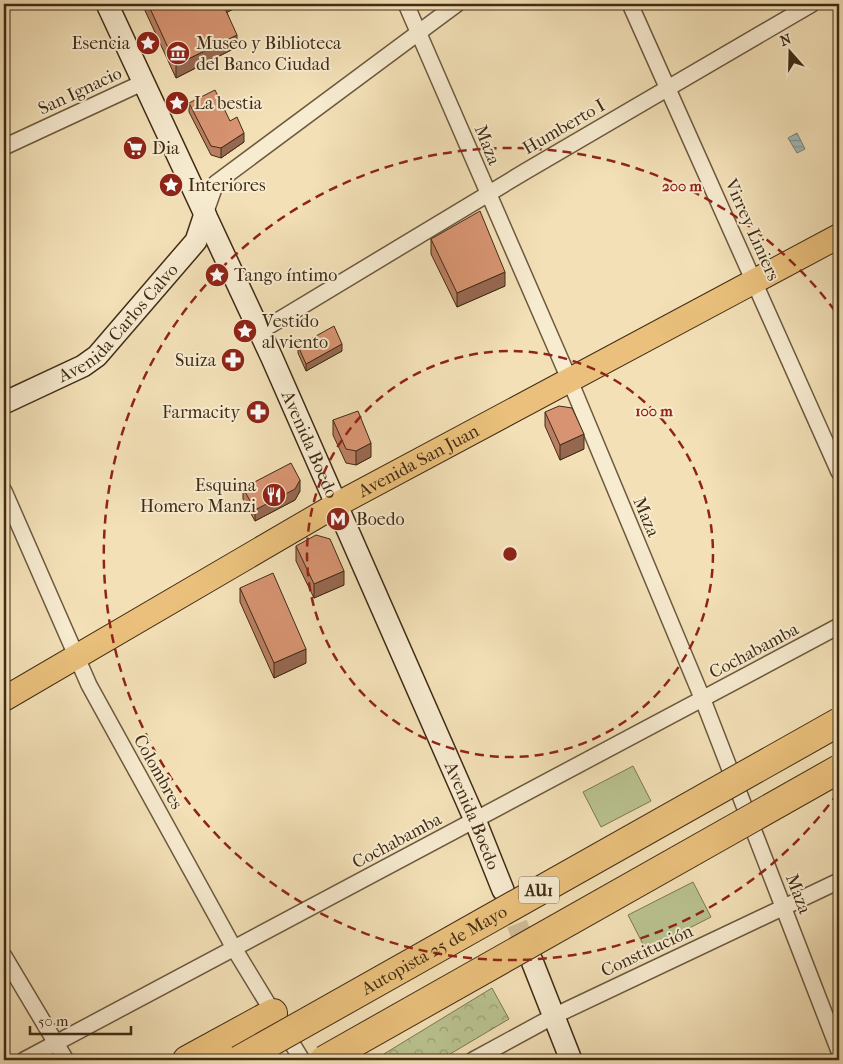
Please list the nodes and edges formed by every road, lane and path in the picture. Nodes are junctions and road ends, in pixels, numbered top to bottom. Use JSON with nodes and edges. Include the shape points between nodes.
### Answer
{"nodes":[{"id":1,"x":108,"y":4,"type":"edge"},
{"id":2,"x":406,"y":4,"type":"edge"},
{"id":3,"x":457,"y":4,"type":"edge"},
{"id":4,"x":630,"y":4,"type":"edge"},
{"id":5,"x":812,"y":4,"type":"edge"},
{"id":6,"x":419,"y":32,"type":"junction"},
{"id":7,"x":144,"y":82,"type":"junction"},
{"id":8,"x":668,"y":88,"type":"junction"},
{"id":9,"x":4,"y":147,"type":"edge"},
{"id":10,"x":488,"y":196,"type":"junction"},
{"id":11,"x":205,"y":214,"type":"junction"},
{"id":12,"x":839,"y":236,"type":"edge"},
{"id":13,"x":754,"y":281,"type":"junction"},
{"id":14,"x":259,"y":332,"type":"junction"},
{"id":15,"x":570,"y":381,"type":"junction"},
{"id":16,"x":4,"y":403,"type":"edge"},
{"id":17,"x":839,"y":472,"type":"edge"},
{"id":18,"x":4,"y":491,"type":"edge"},
{"id":19,"x":336,"y":505,"type":"junction"},
{"id":20,"x":839,"y":626,"type":"edge"},
{"id":21,"x":76,"y":656,"type":"junction"},
{"id":22,"x":4,"y":700,"type":"edge"},
{"id":23,"x":703,"y":700,"type":"junction"},
{"id":24,"x":839,"y":722,"type":"edge"},
{"id":25,"x":839,"y":769,"type":"edge"},
{"id":26,"x":475,"y":820,"type":"junction"},
{"id":27,"x":839,"y":882,"type":"edge"},
{"id":28,"x":503,"y":890,"type":"tunnel mouth"},
{"id":29,"x":783,"y":908,"type":"junction"},
{"id":30,"x":235,"y":950,"type":"junction"},
{"id":31,"x":4,"y":956,"type":"edge"},
{"id":32,"x":532,"y":961,"type":"tunnel mouth"},
{"id":33,"x":273,"y":1013,"type":"junction"},
{"id":34,"x":554,"y":1016,"type":"junction"},
{"id":35,"x":56,"y":1044,"type":"junction"},
{"id":36,"x":839,"y":1051,"type":"edge"},
{"id":37,"x":24,"y":1060,"type":"edge"},
{"id":38,"x":66,"y":1060,"type":"edge"},
{"id":39,"x":187,"y":1060,"type":"edge"},
{"id":40,"x":239,"y":1060,"type":"edge"},
{"id":41,"x":302,"y":1060,"type":"edge"},
{"id":42,"x":324,"y":1060,"type":"edge"},
{"id":43,"x":473,"y":1060,"type":"edge"},
{"id":44,"x":571,"y":1060,"type":"edge"}],
"edges":[{"from":1,"to":7,"type":"main road","name":"Avenida Boedo"},
{"from":2,"to":6,"type":"street","name":"Maza"},
{"from":3,"to":6,"type":"street"},
{"from":4,"to":8,"type":"street","name":"Virrey Liniers"},
{"from":5,"to":8,"type":"street","name":"Humberto I"},
{"from":6,"to":10,"type":"street","name":"Maza"},
{"from":6,"to":11,"type":"street","via":[[216,183]]},
{"from":7,"to":9,"type":"street","name":"San Ignacio"},
{"from":7,"to":11,"type":"main road","name":"Avenida Boedo"},
{"from":8,"to":10,"type":"street","name":"Humberto I"},
{"from":8,"to":13,"type":"street","name":"Virrey Liniers"},
{"from":10,"to":14,"type":"street","name":"Humberto I"},
{"from":10,"to":15,"type":"street","name":"Maza"},
{"from":11,"to":14,"type":"main road","name":"Avenida Boedo"},
{"from":11,"to":16,"type":"main road","name":"Avenida Carlos Calvo","via":[[196,241],[97,356],[83,366]]},
{"from":12,"to":13,"type":"main road","name":"Avenida San Juan"},
{"from":13,"to":15,"type":"main road","name":"Avenida San Juan"},
{"from":13,"to":17,"type":"street","name":"Virrey Liniers"},
{"from":14,"to":19,"type":"main road","name":"Avenida Boedo"},
{"from":15,"to":19,"type":"main road","name":"Avenida San Juan"},
{"from":15,"to":23,"type":"street","name":"Maza"},
{"from":18,"to":21,"type":"street","name":"Colombres"},
{"from":19,"to":21,"type":"main road","name":"Avenida San Juan"},
{"from":19,"to":26,"type":"main road","name":"Avenida Boedo"},
{"from":20,"to":23,"type":"street","name":"Cochabamba"},
{"from":21,"to":22,"type":"main road","name":"Avenida San Juan"},
{"from":21,"to":30,"type":"street","name":"Colombres","via":[[97,701]]},
{"from":23,"to":26,"type":"street","name":"Cochabamba"},
{"from":23,"to":29,"type":"street","name":"Maza"},
{"from":24,"to":40,"type":"highway","name":"Autopista 25 de Mayo","number":"AU1","bridge":true},
{"from":25,"to":42,"type":"highway","number":"AU1","bridge":true},
{"from":26,"to":28,"type":"main road","name":"Avenida Boedo"},
{"from":26,"to":30,"type":"street","name":"Cochabamba"},
{"from":27,"to":29,"type":"street","name":"Constitución"},
{"from":29,"to":34,"type":"street","name":"Constitución"},
{"from":29,"to":36,"type":"street","name":"Maza"},
{"from":30,"to":33,"type":"street","name":"Colombres"},
{"from":30,"to":35,"type":"street","name":"Cochabamba"},
{"from":31,"to":35,"type":"street"},
{"from":32,"to":34,"type":"main road"},
{"from":33,"to":39,"type":"highway"},
{"from":33,"to":41,"type":"street","name":"Colombres"},
{"from":34,"to":43,"type":"street","name":"Constitución"},
{"from":34,"to":44,"type":"main road"},
{"from":35,"to":37,"type":"street","name":"Cochabamba"},
{"from":35,"to":38,"type":"street"}]}
